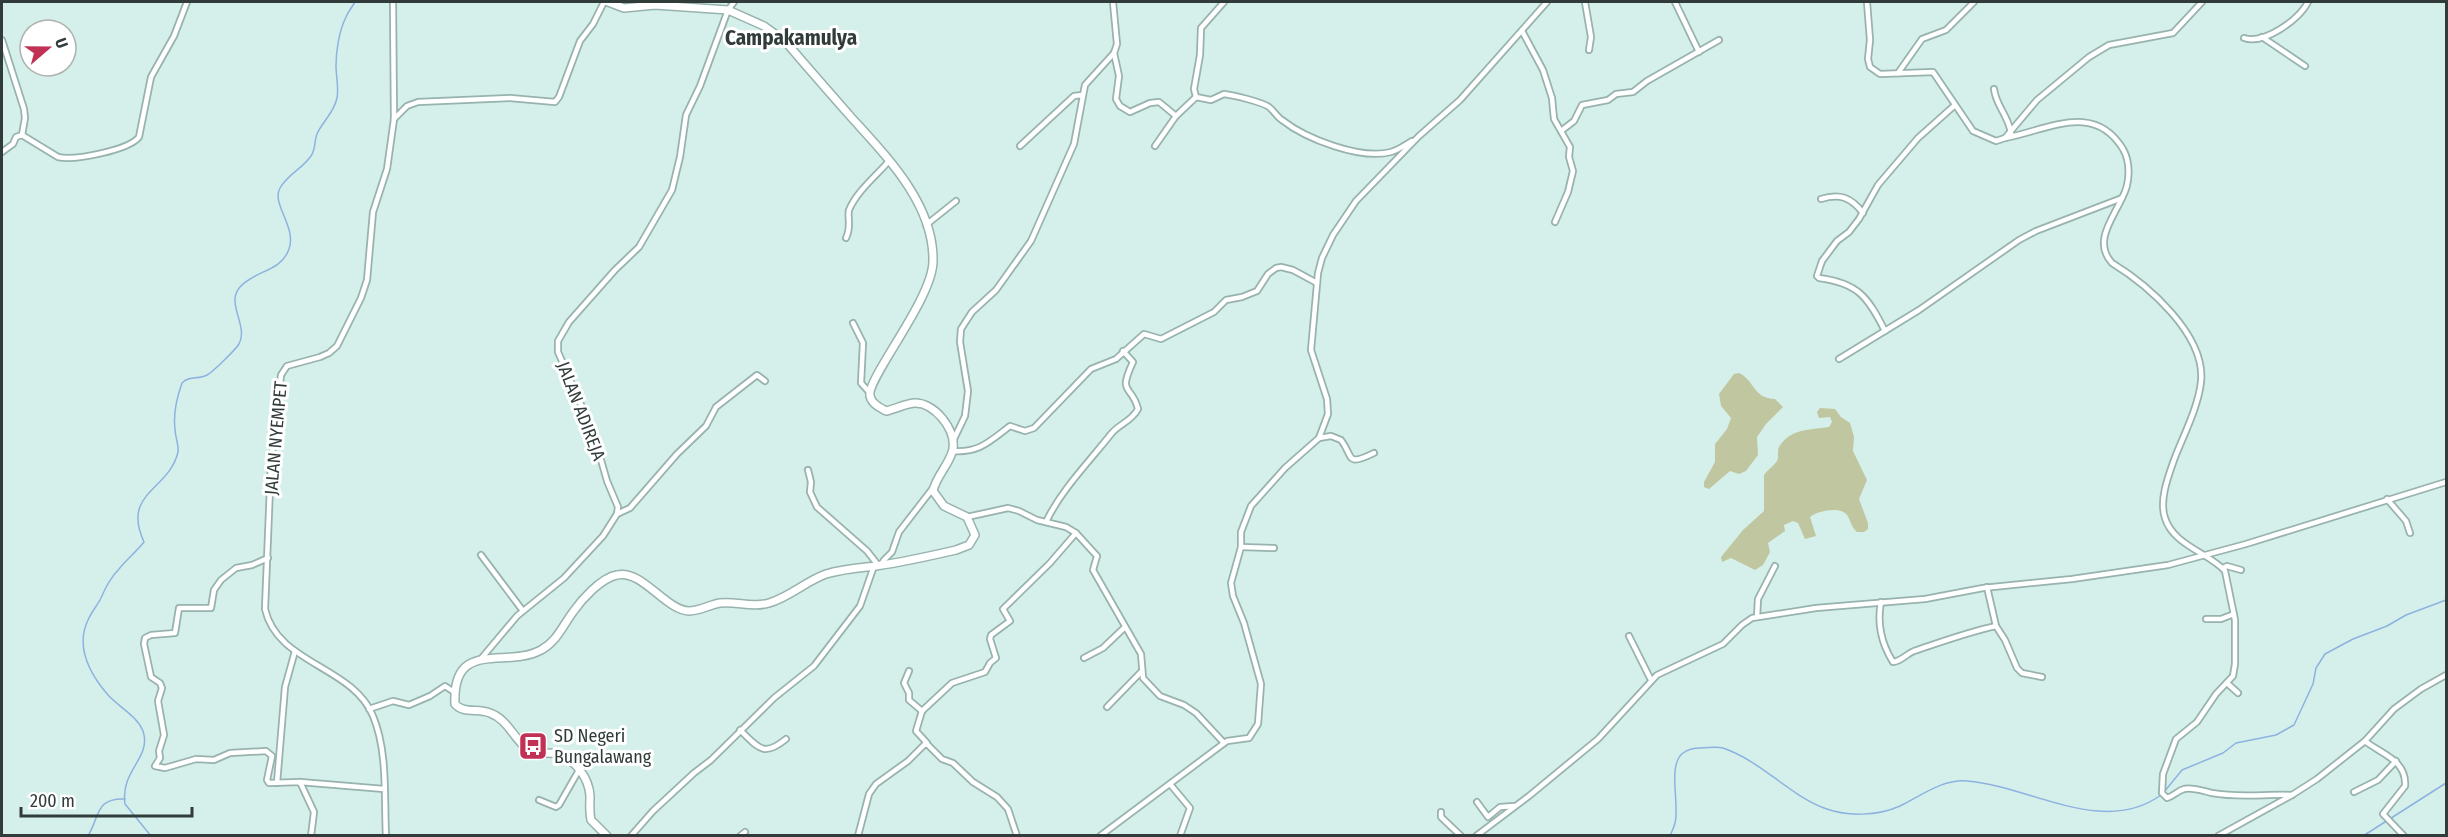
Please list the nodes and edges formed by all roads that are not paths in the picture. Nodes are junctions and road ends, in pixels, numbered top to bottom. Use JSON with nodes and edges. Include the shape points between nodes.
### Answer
{"nodes":[{"id":1,"x":187,"y":2,"type":"edge"},
{"id":2,"x":393,"y":2,"type":"edge"},
{"id":3,"x":606,"y":2,"type":"edge"},
{"id":4,"x":734,"y":2,"type":"edge"},
{"id":5,"x":1113,"y":2,"type":"edge"},
{"id":6,"x":1224,"y":2,"type":"edge"},
{"id":7,"x":1547,"y":2,"type":"edge"},
{"id":8,"x":1585,"y":2,"type":"edge"},
{"id":9,"x":1675,"y":2,"type":"edge"},
{"id":10,"x":1867,"y":2,"type":"edge"},
{"id":11,"x":1974,"y":2,"type":"edge"},
{"id":12,"x":2202,"y":2,"type":"edge"},
{"id":13,"x":2308,"y":2,"type":"edge"},
{"id":14,"x":728,"y":10,"type":"junction"},
{"id":15,"x":1522,"y":31,"type":"junction"},
{"id":16,"x":2262,"y":37,"type":"junction"},
{"id":17,"x":2244,"y":38,"type":"dead end"},
{"id":18,"x":2,"y":40,"type":"edge"},
{"id":19,"x":1719,"y":40,"type":"dead end"},
{"id":20,"x":1589,"y":50,"type":"dead end"},
{"id":21,"x":1699,"y":52,"type":"junction"},
{"id":22,"x":1114,"y":53,"type":"junction"},
{"id":23,"x":2305,"y":66,"type":"dead end"},
{"id":24,"x":1897,"y":74,"type":"junction"},
{"id":25,"x":1994,"y":89,"type":"dead end"},
{"id":26,"x":1082,"y":95,"type":"junction"},
{"id":27,"x":1196,"y":97,"type":"junction"},
{"id":28,"x":1955,"y":105,"type":"junction"},
{"id":29,"x":1176,"y":116,"type":"junction"},
{"id":30,"x":394,"y":119,"type":"junction"},
{"id":31,"x":1561,"y":131,"type":"junction"},
{"id":32,"x":2011,"y":133,"type":"junction"},
{"id":33,"x":22,"y":135,"type":"junction"},
{"id":34,"x":1419,"y":136,"type":"junction"},
{"id":35,"x":2005,"y":138,"type":"junction"},
{"id":36,"x":1020,"y":146,"type":"dead end"},
{"id":37,"x":1155,"y":146,"type":"dead end"},
{"id":38,"x":2,"y":151,"type":"edge"},
{"id":39,"x":889,"y":161,"type":"junction"},
{"id":40,"x":2122,"y":198,"type":"junction"},
{"id":41,"x":1821,"y":199,"type":"dead end"},
{"id":42,"x":956,"y":201,"type":"dead end"},
{"id":43,"x":1863,"y":213,"type":"junction"},
{"id":44,"x":1555,"y":222,"type":"dead end"},
{"id":45,"x":926,"y":225,"type":"junction"},
{"id":46,"x":846,"y":238,"type":"dead end"},
{"id":47,"x":1317,"y":283,"type":"junction"},
{"id":48,"x":853,"y":323,"type":"dead end"},
{"id":49,"x":1885,"y":331,"type":"junction"},
{"id":50,"x":1123,"y":351,"type":"junction"},
{"id":51,"x":1839,"y":359,"type":"dead end"},
{"id":52,"x":765,"y":381,"type":"dead end"},
{"id":53,"x":870,"y":393,"type":"junction"},
{"id":54,"x":1319,"y":438,"type":"junction"},
{"id":55,"x":952,"y":441,"type":"junction"},
{"id":56,"x":952,"y":451,"type":"junction"},
{"id":57,"x":1374,"y":453,"type":"dead end"},
{"id":58,"x":808,"y":470,"type":"dead end"},
{"id":59,"x":2446,"y":482,"type":"edge"},
{"id":60,"x":933,"y":488,"type":"junction"},
{"id":61,"x":2387,"y":499,"type":"junction"},
{"id":62,"x":617,"y":514,"type":"junction"},
{"id":63,"x":967,"y":517,"type":"junction"},
{"id":64,"x":1046,"y":522,"type":"junction"},
{"id":65,"x":1076,"y":533,"type":"junction"},
{"id":66,"x":2410,"y":533,"type":"dead end"},
{"id":67,"x":1242,"y":547,"type":"junction"},
{"id":68,"x":1274,"y":548,"type":"dead end"},
{"id":69,"x":482,"y":555,"type":"dead end"},
{"id":70,"x":2201,"y":555,"type":"junction"},
{"id":71,"x":268,"y":558,"type":"junction"},
{"id":72,"x":878,"y":565,"type":"junction"},
{"id":73,"x":1775,"y":566,"type":"dead end"},
{"id":74,"x":2223,"y":568,"type":"junction"},
{"id":75,"x":2241,"y":570,"type":"dead end"},
{"id":76,"x":1987,"y":587,"type":"junction"},
{"id":77,"x":1881,"y":602,"type":"junction"},
{"id":78,"x":523,"y":611,"type":"junction"},
{"id":79,"x":2234,"y":614,"type":"junction"},
{"id":80,"x":1757,"y":617,"type":"junction"},
{"id":81,"x":2206,"y":619,"type":"dead end"},
{"id":82,"x":1996,"y":626,"type":"junction"},
{"id":83,"x":1125,"y":627,"type":"junction"},
{"id":84,"x":1629,"y":636,"type":"dead end"},
{"id":85,"x":296,"y":651,"type":"junction"},
{"id":86,"x":1084,"y":658,"type":"dead end"},
{"id":87,"x":480,"y":660,"type":"junction"},
{"id":88,"x":909,"y":671,"type":"dead end"},
{"id":89,"x":1142,"y":672,"type":"junction"},
{"id":90,"x":2446,"y":675,"type":"edge"},
{"id":91,"x":2042,"y":677,"type":"dead end"},
{"id":92,"x":1651,"y":680,"type":"junction"},
{"id":93,"x":2228,"y":683,"type":"junction"},
{"id":94,"x":454,"y":692,"type":"junction"},
{"id":95,"x":2238,"y":693,"type":"dead end"},
{"id":96,"x":1107,"y":707,"type":"dead end"},
{"id":97,"x":369,"y":709,"type":"junction"},
{"id":98,"x":922,"y":711,"type":"junction"},
{"id":99,"x":741,"y":731,"type":"junction"},
{"id":100,"x":786,"y":739,"type":"dead end"},
{"id":101,"x":2365,"y":741,"type":"junction"},
{"id":102,"x":1224,"y":743,"type":"junction"},
{"id":103,"x":927,"y":744,"type":"junction"},
{"id":104,"x":2396,"y":761,"type":"junction"},
{"id":105,"x":579,"y":770,"type":"junction"},
{"id":106,"x":300,"y":782,"type":"junction"},
{"id":107,"x":277,"y":783,"type":"junction"},
{"id":108,"x":1170,"y":784,"type":"junction"},
{"id":109,"x":384,"y":789,"type":"junction"},
{"id":110,"x":2354,"y":792,"type":"dead end"},
{"id":111,"x":2292,"y":795,"type":"junction"},
{"id":112,"x":539,"y":800,"type":"dead end"},
{"id":113,"x":1477,"y":802,"type":"dead end"},
{"id":114,"x":1516,"y":806,"type":"junction"},
{"id":115,"x":1441,"y":812,"type":"dead end"},
{"id":116,"x":745,"y":832,"type":"dead end"},
{"id":117,"x":311,"y":836,"type":"edge"},
{"id":118,"x":386,"y":836,"type":"edge"},
{"id":119,"x":607,"y":836,"type":"edge"},
{"id":120,"x":631,"y":836,"type":"edge"},
{"id":121,"x":740,"y":836,"type":"edge"},
{"id":122,"x":858,"y":836,"type":"edge"},
{"id":123,"x":1017,"y":836,"type":"edge"},
{"id":124,"x":1100,"y":836,"type":"edge"},
{"id":125,"x":1180,"y":836,"type":"edge"},
{"id":126,"x":1461,"y":836,"type":"edge"},
{"id":127,"x":1476,"y":836,"type":"edge"},
{"id":128,"x":2218,"y":836,"type":"edge"},
{"id":129,"x":2404,"y":836,"type":"edge"}],
"edges":[{"from":1,"to":33,"type":"street","via":[[151,77],[139,137],[132,144],[64,159]]},
{"from":2,"to":30,"type":"street","name":"JALAN NYEMPET"},
{"from":3,"to":14,"type":"street","via":[[624,9],[655,5]]},
{"from":3,"to":30,"type":"street","via":[[580,41],[555,102],[510,98],[418,102],[407,106]]},
{"from":4,"to":14,"type":"street"},
{"from":5,"to":22,"type":"street","via":[[1117,44]]},
{"from":6,"to":27,"type":"street","via":[[1201,28]]},
{"from":7,"to":15,"type":"street"},
{"from":8,"to":20,"type":"street","via":[[1591,37]]},
{"from":9,"to":21,"type":"street"},
{"from":10,"to":24,"type":"street","via":[[1868,63],[1880,74]]},
{"from":11,"to":24,"type":"street","via":[[1946,30],[1922,39]]},
{"from":12,"to":32,"type":"street","via":[[2173,33],[2109,45],[2089,57],[2037,100]]},
{"from":13,"to":16,"type":"street","via":[[2296,18]]},
{"from":14,"to":39,"type":"street","via":[[764,26],[785,41]]},
{"from":14,"to":62,"type":"street","name":"JALAN ADIREJA","via":[[686,115],[672,190],[639,247],[569,322],[558,341],[558,352],[593,432]]},
{"from":15,"to":31,"type":"street","via":[[1543,70],[1554,119]]},
{"from":15,"to":34,"type":"street","via":[[1460,100]]},
{"from":16,"to":17,"type":"street"},
{"from":16,"to":23,"type":"street"},
{"from":18,"to":33,"type":"street","via":[[24,109]]},
{"from":19,"to":21,"type":"street"},
{"from":21,"to":31,"type":"street","via":[[1633,92],[1582,105],[1574,122]]},
{"from":22,"to":26,"type":"street","via":[[1085,85]]},
{"from":22,"to":29,"type":"street","via":[[1119,76],[1116,99],[1120,106],[1130,112],[1160,102]]},
{"from":24,"to":28,"type":"street","via":[[1933,72]]},
{"from":25,"to":32,"type":"street"},
{"from":26,"to":36,"type":"street","via":[[1074,96]]},
{"from":26,"to":55,"type":"street","via":[[1074,144],[1031,241],[996,290],[972,312],[961,329],[968,391],[965,416]]},
{"from":27,"to":29,"type":"street"},
{"from":27,"to":34,"type":"street","via":[[1211,100],[1233,95],[1264,105],[1288,125],[1347,149],[1393,152]]},
{"from":28,"to":35,"type":"street","via":[[1973,130],[1996,141]]},
{"from":28,"to":43,"type":"street","via":[[1907,150],[1878,185]]},
{"from":29,"to":37,"type":"street"},
{"from":30,"to":71,"type":"street","name":"JALAN NYEMPET","via":[[387,169],[373,212],[370,261],[361,298],[345,332],[329,353],[287,366],[280,375],[271,463]]},
{"from":31,"to":44,"type":"street","via":[[1570,147],[1573,170]]},
{"from":32,"to":35,"type":"street"},
{"from":33,"to":38,"type":"street"},
{"from":34,"to":47,"type":"street","via":[[1356,201],[1322,258]]},
{"from":35,"to":40,"type":"street","via":[[2075,121],[2106,128],[2126,153],[2128,184]]},
{"from":39,"to":45,"type":"street","via":[[919,205]]},
{"from":39,"to":46,"type":"street","via":[[856,197],[848,213],[850,228]]},
{"from":40,"to":49,"type":"street","via":[[2019,240]]},
{"from":40,"to":70,"type":"street","via":[[2103,240],[2106,256],[2163,301],[2176,316],[2199,361],[2201,384],[2169,474],[2163,508],[2168,526]]},
{"from":41,"to":43,"type":"street","via":[[1840,195]]},
{"from":42,"to":45,"type":"street"},
{"from":43,"to":49,"type":"street","via":[[1822,261],[1817,276],[1840,281],[1858,291]]},
{"from":45,"to":53,"type":"street","via":[[932,275],[872,382]]},
{"from":47,"to":50,"type":"street","via":[[1293,270],[1276,268],[1257,291],[1222,301],[1214,312],[1161,339],[1144,334]]},
{"from":47,"to":54,"type":"street","via":[[1311,350],[1329,408]]},
{"from":48,"to":53,"type":"street","via":[[863,343],[861,383]]},
{"from":49,"to":51,"type":"street"},
{"from":50,"to":56,"type":"street","via":[[1116,359],[1091,369],[1034,428],[1024,431],[1010,426],[988,444],[969,452]]},
{"from":50,"to":64,"type":"street","via":[[1133,362],[1125,382],[1138,409],[1135,416],[1110,435],[1076,476]]},
{"from":52,"to":62,"type":"street","via":[[757,375],[716,407],[706,426],[630,508]]},
{"from":53,"to":55,"type":"street","via":[[875,405],[886,411],[913,403],[930,407],[950,429]]},
{"from":54,"to":57,"type":"street","via":[[1331,436],[1341,440],[1354,459]]},
{"from":54,"to":67,"type":"street","via":[[1251,506],[1241,532]]},
{"from":55,"to":56,"type":"street"},
{"from":56,"to":60,"type":"street"},
{"from":58,"to":72,"type":"street","via":[[810,492],[817,507]]},
{"from":59,"to":61,"type":"street"},
{"from":60,"to":63,"type":"street","via":[[944,506]]},
{"from":60,"to":72,"type":"street","via":[[899,532],[892,552]]},
{"from":61,"to":66,"type":"street","via":[[2407,523]]},
{"from":61,"to":70,"type":"street"},
{"from":62,"to":78,"type":"street","via":[[603,536],[564,578]]},
{"from":63,"to":64,"type":"street","via":[[1008,508]]},
{"from":63,"to":72,"type":"street","via":[[975,535],[964,548]]},
{"from":64,"to":65,"type":"street"},
{"from":65,"to":83,"type":"street","via":[[1095,552],[1094,572]]},
{"from":65,"to":98,"type":"street","via":[[1003,609],[1010,621],[991,635],[996,658],[987,670],[952,683]]},
{"from":67,"to":68,"type":"street"},
{"from":67,"to":102,"type":"street","via":[[1231,590],[1257,668],[1260,703],[1258,724],[1249,738]]},
{"from":69,"to":78,"type":"street"},
{"from":70,"to":74,"type":"street"},
{"from":70,"to":76,"type":"street","via":[[2168,566]]},
{"from":71,"to":85,"type":"street","name":"JALAN NYEMPET","via":[[266,615],[276,634]]},
{"from":71,"to":107,"type":"street","via":[[234,569],[215,588],[212,607],[179,608],[175,633],[147,636],[144,644],[151,677],[162,688],[158,705],[164,738],[156,768],[196,759],[214,760],[227,753],[266,751],[272,756],[268,782]]},
{"from":72,"to":87,"type":"street","via":[[827,574],[768,603],[720,603],[689,611],[637,579],[616,575],[578,605],[549,645],[537,652]]},
{"from":72,"to":99,"type":"street","via":[[860,606],[814,666]]},
{"from":73,"to":80,"type":"street","via":[[1758,598]]},
{"from":74,"to":75,"type":"street"},
{"from":74,"to":79,"type":"street","via":[[2228,576]]},
{"from":76,"to":77,"type":"street","via":[[1925,599]]},
{"from":76,"to":82,"type":"street"},
{"from":77,"to":80,"type":"street"},
{"from":77,"to":82,"type":"street","via":[[1878,622],[1893,662],[1911,652]]},
{"from":78,"to":87,"type":"street"},
{"from":79,"to":81,"type":"street"},
{"from":79,"to":93,"type":"street","via":[[2235,664]]},
{"from":80,"to":92,"type":"street","via":[[1742,624],[1723,644]]},
{"from":82,"to":91,"type":"street","via":[[2020,671]]},
{"from":83,"to":86,"type":"street","via":[[1103,648]]},
{"from":83,"to":89,"type":"street","via":[[1141,654]]},
{"from":84,"to":92,"type":"street"},
{"from":85,"to":97,"type":"street","name":"JALAN NYEMPET","via":[[337,676]]},
{"from":85,"to":107,"type":"street","via":[[285,687]]},
{"from":87,"to":94,"type":"street","via":[[460,673]]},
{"from":88,"to":98,"type":"street","via":[[904,683],[909,703]]},
{"from":89,"to":96,"type":"street"},
{"from":89,"to":102,"type":"street","via":[[1160,696],[1196,713]]},
{"from":90,"to":101,"type":"street","via":[[2394,709]]},
{"from":92,"to":114,"type":"street","via":[[1598,739]]},
{"from":93,"to":95,"type":"street"},
{"from":93,"to":111,"type":"street","via":[[2197,722],[2176,739],[2163,774],[2162,794],[2167,798],[2190,788],[2240,796]]},
{"from":94,"to":97,"type":"street","via":[[445,686],[409,705],[393,701]]},
{"from":94,"to":105,"type":"street","via":[[458,708],[501,718],[533,753],[558,754]]},
{"from":97,"to":109,"type":"street","name":"JALAN NYEMPET","via":[[379,736]]},
{"from":98,"to":103,"type":"street","via":[[916,731]]},
{"from":99,"to":100,"type":"street","via":[[766,750]]},
{"from":99,"to":120,"type":"street"},
{"from":101,"to":104,"type":"street"},
{"from":101,"to":111,"type":"street"},
{"from":102,"to":108,"type":"street"},
{"from":103,"to":122,"type":"street","via":[[876,784],[869,794]]},
{"from":103,"to":123,"type":"street","via":[[997,797],[1008,810]]},
{"from":104,"to":110,"type":"street","via":[[2378,780]]},
{"from":104,"to":129,"type":"street","via":[[2405,786],[2383,814]]},
{"from":105,"to":112,"type":"street","via":[[559,805]]},
{"from":105,"to":119,"type":"street","via":[[589,788],[591,820]]},
{"from":106,"to":107,"type":"street"},
{"from":106,"to":109,"type":"street"},
{"from":106,"to":117,"type":"street","via":[[315,812]]},
{"from":108,"to":124,"type":"street"},
{"from":108,"to":125,"type":"street","via":[[1190,808]]},
{"from":109,"to":118,"type":"street","name":"JALAN NYEMPET"},
{"from":111,"to":128,"type":"street"},
{"from":113,"to":114,"type":"street","via":[[1488,818],[1500,807]]},
{"from":114,"to":127,"type":"street"},
{"from":115,"to":126,"type":"street","via":[[1441,817]]},
{"from":116,"to":121,"type":"street"}]}
